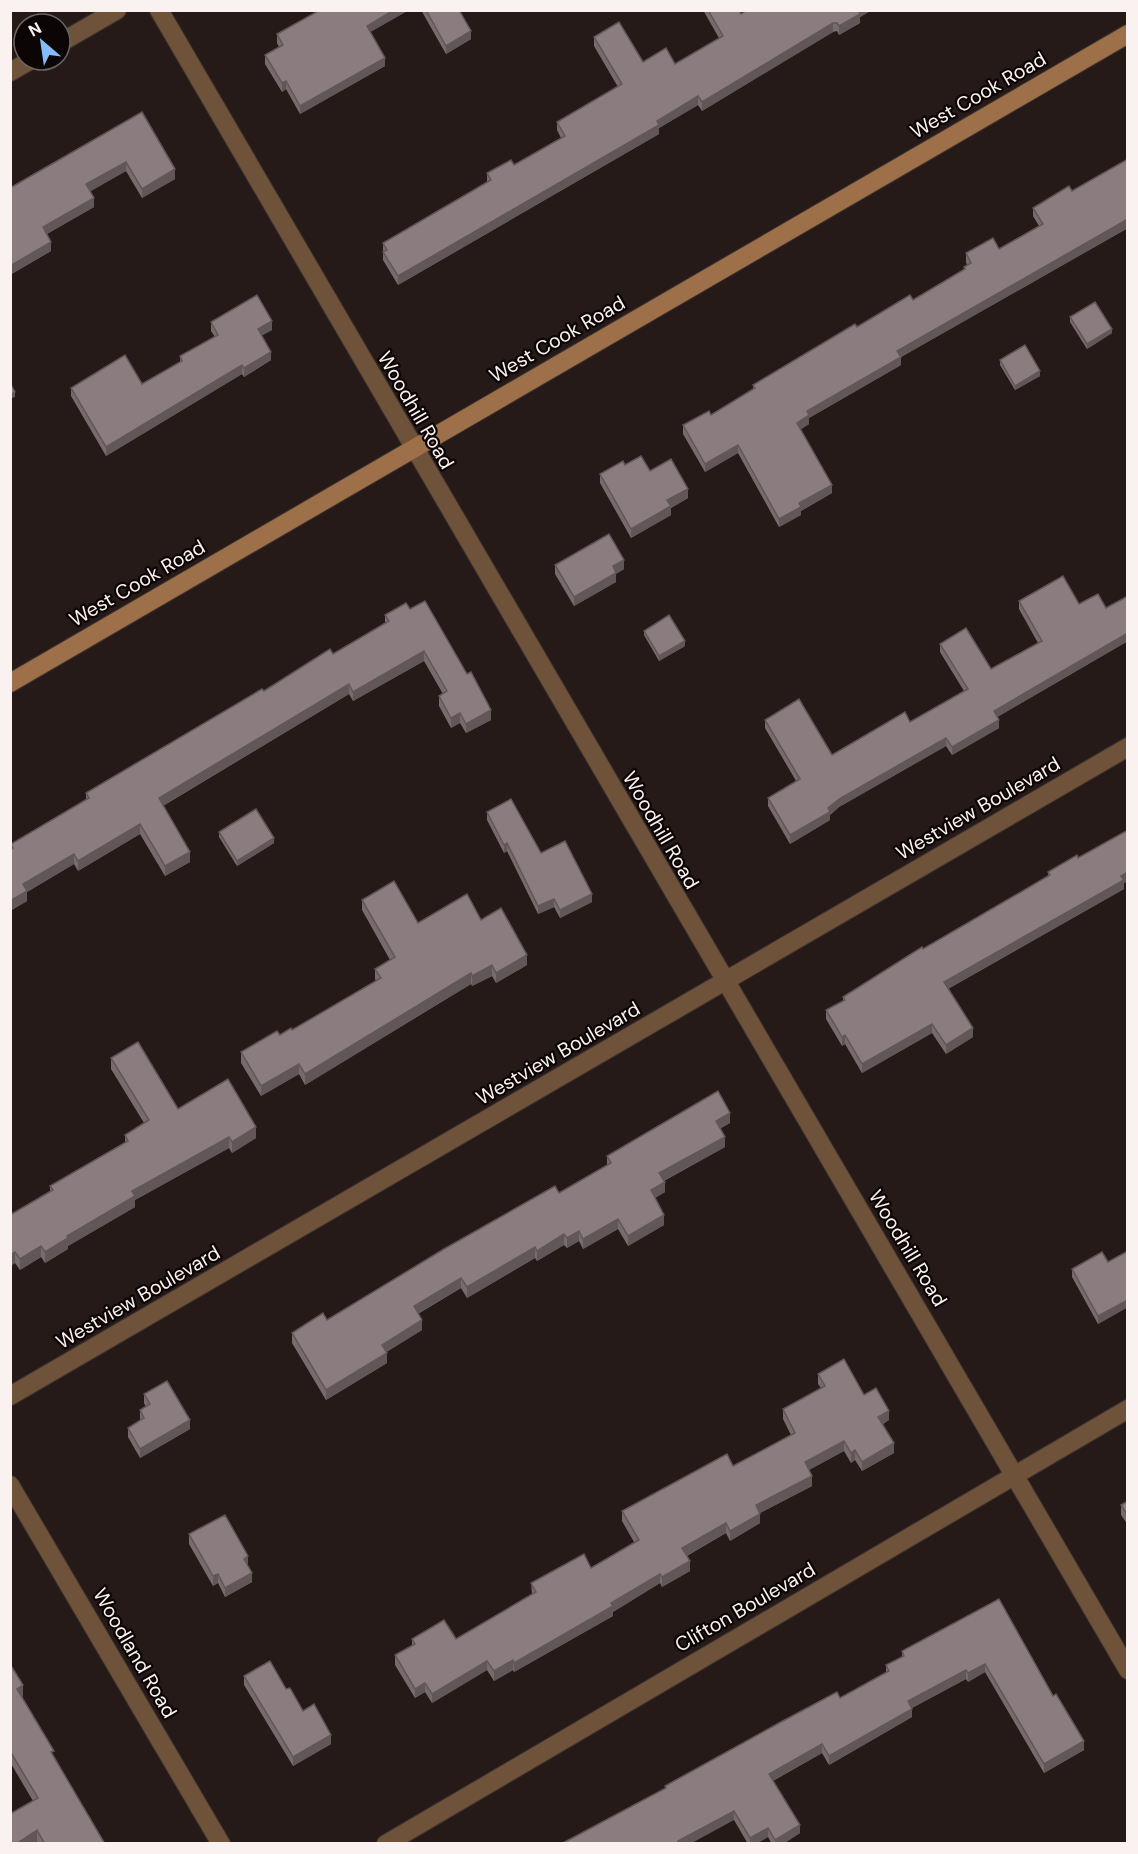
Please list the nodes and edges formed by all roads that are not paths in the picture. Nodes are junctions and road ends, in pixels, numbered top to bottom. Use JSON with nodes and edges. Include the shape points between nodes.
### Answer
{"nodes":[{"id":1,"x":117,"y":10,"type":"edge"},
{"id":2,"x":159,"y":10,"type":"edge"},
{"id":3,"x":1128,"y":34,"type":"edge"},
{"id":4,"x":72,"y":37,"type":"edge"},
{"id":5,"x":412,"y":448,"type":"junction"},
{"id":6,"x":10,"y":683,"type":"edge"},
{"id":7,"x":1128,"y":747,"type":"edge"},
{"id":8,"x":725,"y":983,"type":"junction"},
{"id":9,"x":10,"y":1396,"type":"edge"},
{"id":10,"x":1128,"y":1409,"type":"edge"},
{"id":11,"x":1016,"y":1474,"type":"junction"},
{"id":12,"x":10,"y":1485,"type":"edge"},
{"id":13,"x":1128,"y":1670,"type":"edge"},
{"id":14,"x":221,"y":1844,"type":"edge"},
{"id":15,"x":386,"y":1844,"type":"edge"}],
"edges":[{"from":1,"to":4,"type":"street"},
{"from":2,"to":5,"type":"street","name":"Woodhill Road"},
{"from":3,"to":5,"type":"main road","name":"West Cook Road"},
{"from":5,"to":6,"type":"main road","name":"West Cook Road"},
{"from":5,"to":8,"type":"street","name":"Woodhill Road"},
{"from":7,"to":8,"type":"street","name":"Westview Boulevard"},
{"from":8,"to":9,"type":"street","name":"Westview Boulevard"},
{"from":8,"to":11,"type":"street","name":"Woodhill Road"},
{"from":10,"to":11,"type":"street","name":"Clifton Boulevard"},
{"from":11,"to":13,"type":"street","name":"Woodhill Road"},
{"from":11,"to":15,"type":"street","name":"Clifton Boulevard"},
{"from":12,"to":14,"type":"street","name":"Woodland Road"}]}
